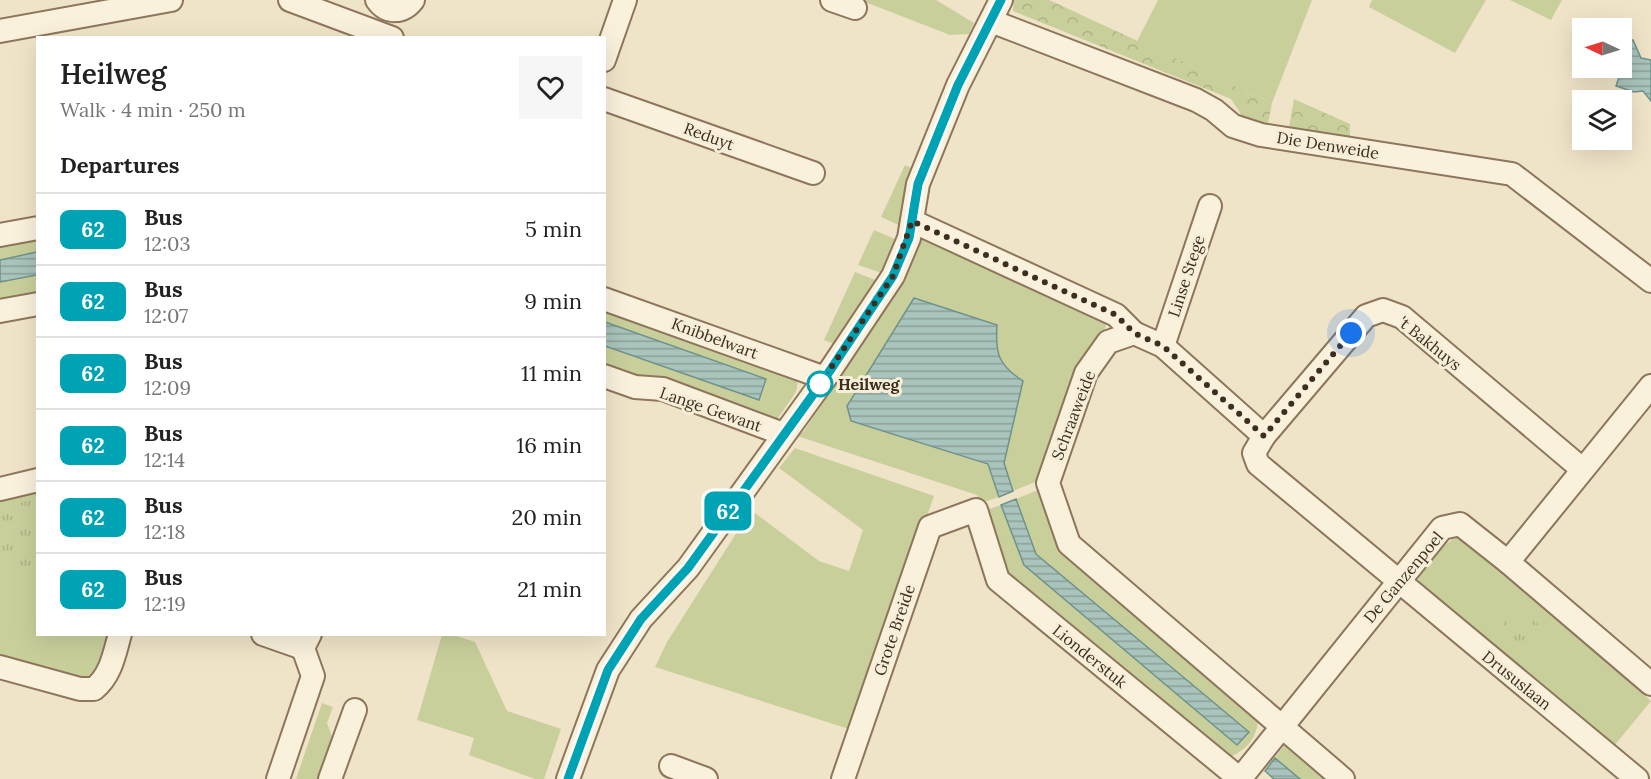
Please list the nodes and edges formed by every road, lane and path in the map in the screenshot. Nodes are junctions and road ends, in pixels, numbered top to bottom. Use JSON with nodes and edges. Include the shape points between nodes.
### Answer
{"nodes":[{"id":1,"x":171,"y":0,"type":"edge"},
{"id":2,"x":290,"y":0,"type":"edge"},
{"id":3,"x":413,"y":0,"type":"edge"},
{"id":4,"x":625,"y":0,"type":"edge"},
{"id":5,"x":832,"y":0,"type":"edge"},
{"id":6,"x":1001,"y":0,"type":"edge"},
{"id":7,"x":383,"y":5,"type":"edge"},
{"id":8,"x":855,"y":8,"type":"dead end"},
{"id":9,"x":991,"y":21,"type":"junction"},
{"id":10,"x":0,"y":31,"type":"edge"},
{"id":11,"x":387,"y":36,"type":"edge"},
{"id":12,"x":606,"y":54,"type":"edge"},
{"id":13,"x":606,"y":100,"type":"edge"},
{"id":14,"x":813,"y":173,"type":"dead end"},
{"id":15,"x":1210,"y":206,"type":"dead end"},
{"id":16,"x":912,"y":221,"type":"junction"},
{"id":17,"x":36,"y":228,"type":"edge"},
{"id":18,"x":0,"y":236,"type":"edge"},
{"id":19,"x":1651,"y":281,"type":"edge"},
{"id":20,"x":606,"y":299,"type":"edge"},
{"id":21,"x":36,"y":304,"type":"edge"},
{"id":22,"x":0,"y":311,"type":"edge"},
{"id":23,"x":1134,"y":333,"type":"junction"},
{"id":24,"x":1163,"y":346,"type":"junction"},
{"id":25,"x":606,"y":377,"type":"edge"},
{"id":26,"x":825,"y":378,"type":"junction"},
{"id":27,"x":1651,"y":386,"type":"edge"},
{"id":28,"x":783,"y":434,"type":"junction"},
{"id":29,"x":1264,"y":436,"type":"junction"},
{"id":30,"x":1582,"y":469,"type":"junction"},
{"id":31,"x":36,"y":480,"type":"edge"},
{"id":32,"x":0,"y":489,"type":"edge"},
{"id":33,"x":976,"y":510,"type":"joint"},
{"id":34,"x":1508,"y":562,"type":"junction"},
{"id":35,"x":1397,"y":582,"type":"junction"},
{"id":36,"x":119,"y":636,"type":"edge"},
{"id":37,"x":275,"y":636,"type":"edge"},
{"id":38,"x":306,"y":641,"type":"edge"},
{"id":39,"x":0,"y":667,"type":"edge"},
{"id":40,"x":1651,"y":684,"type":"edge"},
{"id":41,"x":355,"y":710,"type":"dead end"},
{"id":42,"x":1280,"y":727,"type":"junction"},
{"id":43,"x":671,"y":766,"type":"dead end"},
{"id":44,"x":278,"y":779,"type":"edge"},
{"id":45,"x":330,"y":779,"type":"edge"},
{"id":46,"x":568,"y":779,"type":"edge"},
{"id":47,"x":706,"y":779,"type":"edge"},
{"id":48,"x":843,"y":779,"type":"edge"},
{"id":49,"x":1240,"y":779,"type":"edge"},
{"id":50,"x":1343,"y":779,"type":"edge"},
{"id":51,"x":1637,"y":779,"type":"edge"}],
"edges":[{"from":1,"to":10,"type":"street"},
{"from":2,"to":11,"type":"street"},
{"from":3,"to":7,"type":"street","via":[[405,8]]},
{"from":4,"to":12,"type":"street"},
{"from":5,"to":8,"type":"street"},
{"from":6,"to":9,"type":"street"},
{"from":7,"to":11,"type":"street"},
{"from":9,"to":16,"type":"street","via":[[958,85],[918,184]]},
{"from":9,"to":19,"type":"street","name":"Die Denweide","via":[[1196,100],[1233,126],[1261,135],[1512,174]]},
{"from":13,"to":14,"type":"street","name":"Reduyt"},
{"from":15,"to":24,"type":"street","name":"Linse Stege"},
{"from":16,"to":23,"type":"street","via":[[1116,315]]},
{"from":16,"to":26,"type":"street","via":[[893,276]]},
{"from":17,"to":18,"type":"street"},
{"from":20,"to":26,"type":"street","name":"Knibbelwart"},
{"from":21,"to":22,"type":"street"},
{"from":23,"to":24,"type":"street"},
{"from":23,"to":42,"type":"street","name":"Schraaweide","via":[[1108,342],[1086,373],[1048,483],[1069,544]]},
{"from":24,"to":29,"type":"street"},
{"from":25,"to":28,"type":"street","name":"Lange Gewant","via":[[634,387],[663,389]]},
{"from":26,"to":28,"type":"street"},
{"from":27,"to":30,"type":"street"},
{"from":28,"to":46,"type":"street","via":[[688,568],[641,619],[608,670]]},
{"from":29,"to":30,"type":"street","name":"'t Bakhuys","via":[[1366,316],[1383,310],[1402,317]]},
{"from":29,"to":35,"type":"street","via":[[1254,453],[1258,464]]},
{"from":30,"to":34,"type":"street"},
{"from":31,"to":32,"type":"street"},
{"from":33,"to":48,"type":"street","name":"Grote Breide","via":[[930,526]]},
{"from":33,"to":49,"type":"street","name":"Lionderstuk","via":[[998,580]]},
{"from":34,"to":35,"type":"street","name":"De Ganzenpoel","via":[[1460,524],[1442,528]]},
{"from":34,"to":40,"type":"street"},
{"from":35,"to":42,"type":"street","name":"De Ganzenpoel"},
{"from":35,"to":51,"type":"street","name":"Drususlaan"},
{"from":36,"to":39,"type":"street","via":[[109,670],[94,689],[80,689]]},
{"from":37,"to":38,"type":"street"},
{"from":38,"to":44,"type":"street","via":[[313,676]]},
{"from":41,"to":45,"type":"street"},
{"from":42,"to":49,"type":"street","name":"De Ganzenpoel"},
{"from":42,"to":50,"type":"street","name":"Schraaweide"},
{"from":43,"to":47,"type":"street"}]}
